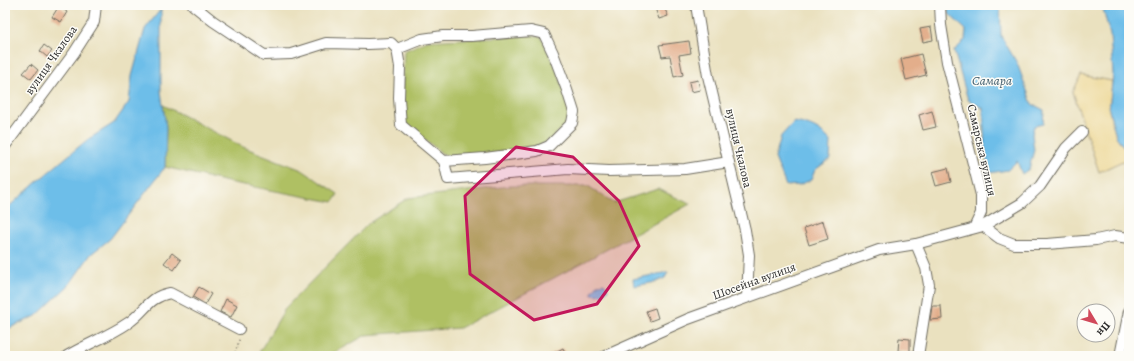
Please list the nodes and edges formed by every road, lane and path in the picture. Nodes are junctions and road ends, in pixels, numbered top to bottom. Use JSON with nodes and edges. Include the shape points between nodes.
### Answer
{"nodes":[{"id":1,"x":96,"y":5,"type":"edge"},
{"id":2,"x":194,"y":5,"type":"edge"},
{"id":3,"x":696,"y":5,"type":"edge"},
{"id":4,"x":940,"y":5,"type":"edge"},
{"id":5,"x":397,"y":49,"type":"junction"},
{"id":6,"x":1082,"y":132,"type":"dead end"},
{"id":7,"x":5,"y":146,"type":"edge"},
{"id":8,"x":444,"y":161,"type":"junction"},
{"id":9,"x":729,"y":162,"type":"junction"},
{"id":10,"x":979,"y":227,"type":"junction"},
{"id":11,"x":1129,"y":238,"type":"edge"},
{"id":12,"x":916,"y":244,"type":"junction"},
{"id":13,"x":747,"y":297,"type":"junction"},
{"id":14,"x":1129,"y":311,"type":"edge"},
{"id":15,"x":239,"y":329,"type":"joint"},
{"id":16,"x":67,"y":356,"type":"edge"},
{"id":17,"x":234,"y":356,"type":"edge"},
{"id":18,"x":604,"y":356,"type":"edge"},
{"id":19,"x":918,"y":356,"type":"edge"},
{"id":20,"x":1120,"y":356,"type":"edge"}],
"edges":[{"from":1,"to":7,"type":"street","name":"вулиця Чкалова","via":[[94,22]]},
{"from":2,"to":5,"type":"street","via":[[264,55],[291,54],[326,43],[391,43]]},
{"from":3,"to":9,"type":"street","name":"вулиця Чкалова","via":[[708,76]]},
{"from":4,"to":10,"type":"street","name":"Самарська вулиця","via":[[947,62],[981,195]]},
{"from":5,"to":8,"type":"street","via":[[400,67],[401,125]]},
{"from":5,"to":8,"type":"street","via":[[422,39],[443,36],[531,31],[544,34],[553,53],[574,112],[572,123],[549,146],[537,151]]},
{"from":6,"to":10,"type":"street","name":"Шосейна вулиця","via":[[1066,148],[1040,186],[1022,203]]},
{"from":8,"to":9,"type":"street","via":[[448,179],[568,169],[685,169]]},
{"from":9,"to":13,"type":"street","name":"вулиця Чкалова","via":[[749,255]]},
{"from":10,"to":11,"type":"street","via":[[1014,244],[1047,244],[1115,236]]},
{"from":10,"to":12,"type":"street","name":"Шосейна вулиця"},
{"from":12,"to":13,"type":"street","name":"Шосейна вулиця","via":[[879,250]]},
{"from":12,"to":19,"type":"street","via":[[926,268],[929,285]]},
{"from":13,"to":18,"type":"street","name":"Шосейна вулиця","via":[[688,319]]},
{"from":14,"to":20,"type":"street"},
{"from":15,"to":16,"type":"street","via":[[170,293],[160,295],[150,302],[129,323]]},
{"from":15,"to":17,"type":"path","via":[[240,338]]}]}
